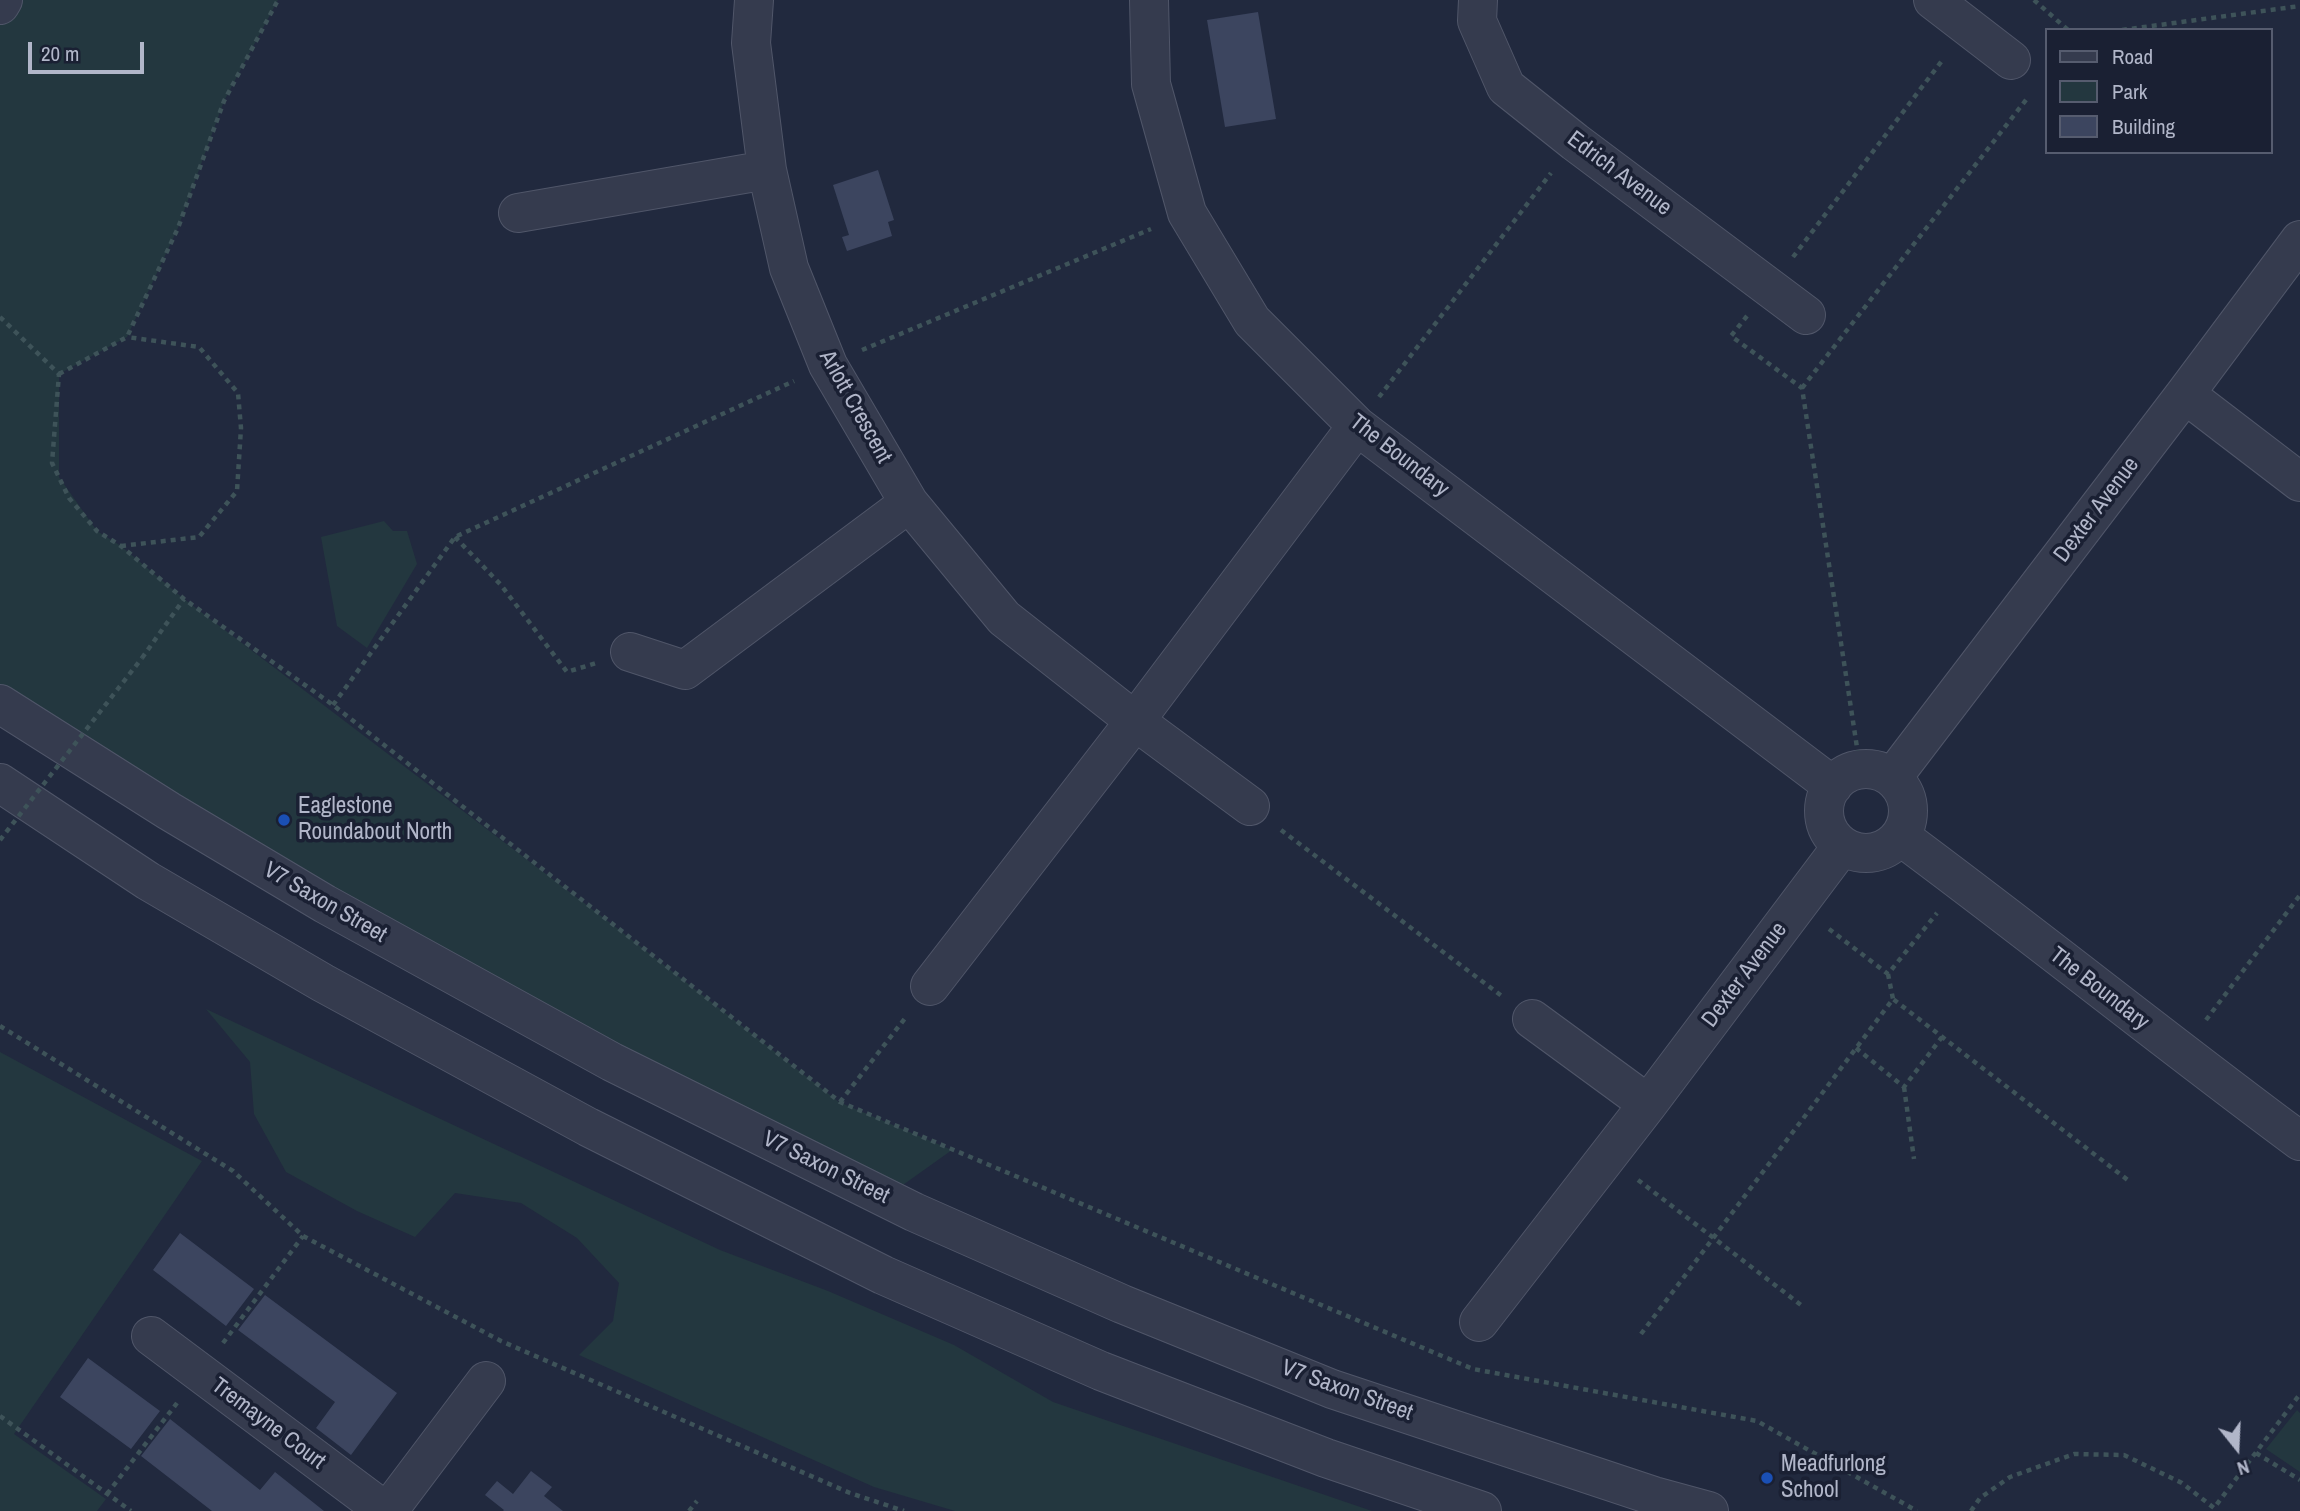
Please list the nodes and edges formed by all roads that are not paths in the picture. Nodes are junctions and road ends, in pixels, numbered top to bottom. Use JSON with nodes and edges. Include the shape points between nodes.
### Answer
{"nodes":[{"id":1,"x":3,"y":0,"type":"edge"},
{"id":2,"x":754,"y":0,"type":"edge"},
{"id":3,"x":1149,"y":0,"type":"edge"},
{"id":4,"x":1478,"y":0,"type":"edge"},
{"id":5,"x":1933,"y":0,"type":"edge"},
{"id":6,"x":0,"y":5,"type":"edge"},
{"id":7,"x":2011,"y":60,"type":"dead end"},
{"id":8,"x":767,"y":170,"type":"junction"},
{"id":9,"x":518,"y":213,"type":"dead end"},
{"id":10,"x":2300,"y":240,"type":"edge"},
{"id":11,"x":1806,"y":315,"type":"dead end"},
{"id":12,"x":2185,"y":394,"type":"junction"},
{"id":13,"x":1357,"y":426,"type":"junction"},
{"id":14,"x":2300,"y":482,"type":"edge"},
{"id":15,"x":909,"y":503,"type":"junction"},
{"id":16,"x":630,"y":652,"type":"road end"},
{"id":17,"x":0,"y":704,"type":"edge"},
{"id":18,"x":1135,"y":721,"type":"junction"},
{"id":19,"x":1862,"y":777,"type":"junction"},
{"id":20,"x":0,"y":783,"type":"edge"},
{"id":21,"x":1250,"y":806,"type":"road end"},
{"id":22,"x":1900,"y":836,"type":"junction"},
{"id":23,"x":1842,"y":846,"type":"junction"},
{"id":24,"x":930,"y":986,"type":"road end"},
{"id":25,"x":1532,"y":1019,"type":"road end"},
{"id":26,"x":1648,"y":1104,"type":"junction"},
{"id":27,"x":2300,"y":1141,"type":"edge"},
{"id":28,"x":1479,"y":1322,"type":"dead end"},
{"id":29,"x":151,"y":1336,"type":"dead end"},
{"id":30,"x":486,"y":1381,"type":"dead end"},
{"id":31,"x":386,"y":1511,"type":"edge"},
{"id":32,"x":1482,"y":1511,"type":"edge"},
{"id":33,"x":1709,"y":1511,"type":"edge"}],
"edges":[{"from":1,"to":6,"type":"street"},
{"from":2,"to":8,"type":"street","name":"Arlott Crescent","via":[[751,43]]},
{"from":3,"to":13,"type":"street","name":"The Boundary","via":[[1152,84],[1187,213],[1252,321]]},
{"from":4,"to":11,"type":"street","name":"Edrich Avenue","via":[[1477,21],[1506,87]]},
{"from":5,"to":7,"type":"street"},
{"from":8,"to":9,"type":"street"},
{"from":8,"to":15,"type":"street","name":"Arlott Crescent","via":[[789,268],[828,365]]},
{"from":10,"to":12,"type":"street","name":"Dexter Avenue"},
{"from":12,"to":14,"type":"street"},
{"from":12,"to":19,"type":"street","name":"Dexter Avenue"},
{"from":13,"to":18,"type":"street"},
{"from":13,"to":19,"type":"street","name":"The Boundary"},
{"from":15,"to":16,"type":"street","via":[[684,670]]},
{"from":15,"to":18,"type":"street","name":"Arlott Crescent","via":[[1004,618]]},
{"from":17,"to":33,"type":"street","name":"V7 Saxon Street","via":[[325,904],[612,1062],[914,1212],[1122,1304],[1332,1389]]},
{"from":18,"to":21,"type":"street","name":"Arlott Crescent"},
{"from":18,"to":24,"type":"street"},
{"from":19,"to":22,"type":"street","via":[[1901,787],[1909,812]]},
{"from":19,"to":23,"type":"street","via":[[1826,798],[1826,824]]},
{"from":20,"to":32,"type":"street","via":[[148,881],[335,990],[588,1127],[883,1276],[1113,1376],[1326,1458]]},
{"from":22,"to":23,"type":"street","via":[[1879,851]]},
{"from":22,"to":27,"type":"street","name":"The Boundary"},
{"from":23,"to":26,"type":"street","name":"Dexter Avenue"},
{"from":25,"to":26,"type":"street"},
{"from":26,"to":28,"type":"street","name":"Dexter Avenue"},
{"from":29,"to":31,"type":"street","name":"Tremayne Court"},
{"from":30,"to":31,"type":"street"}]}
